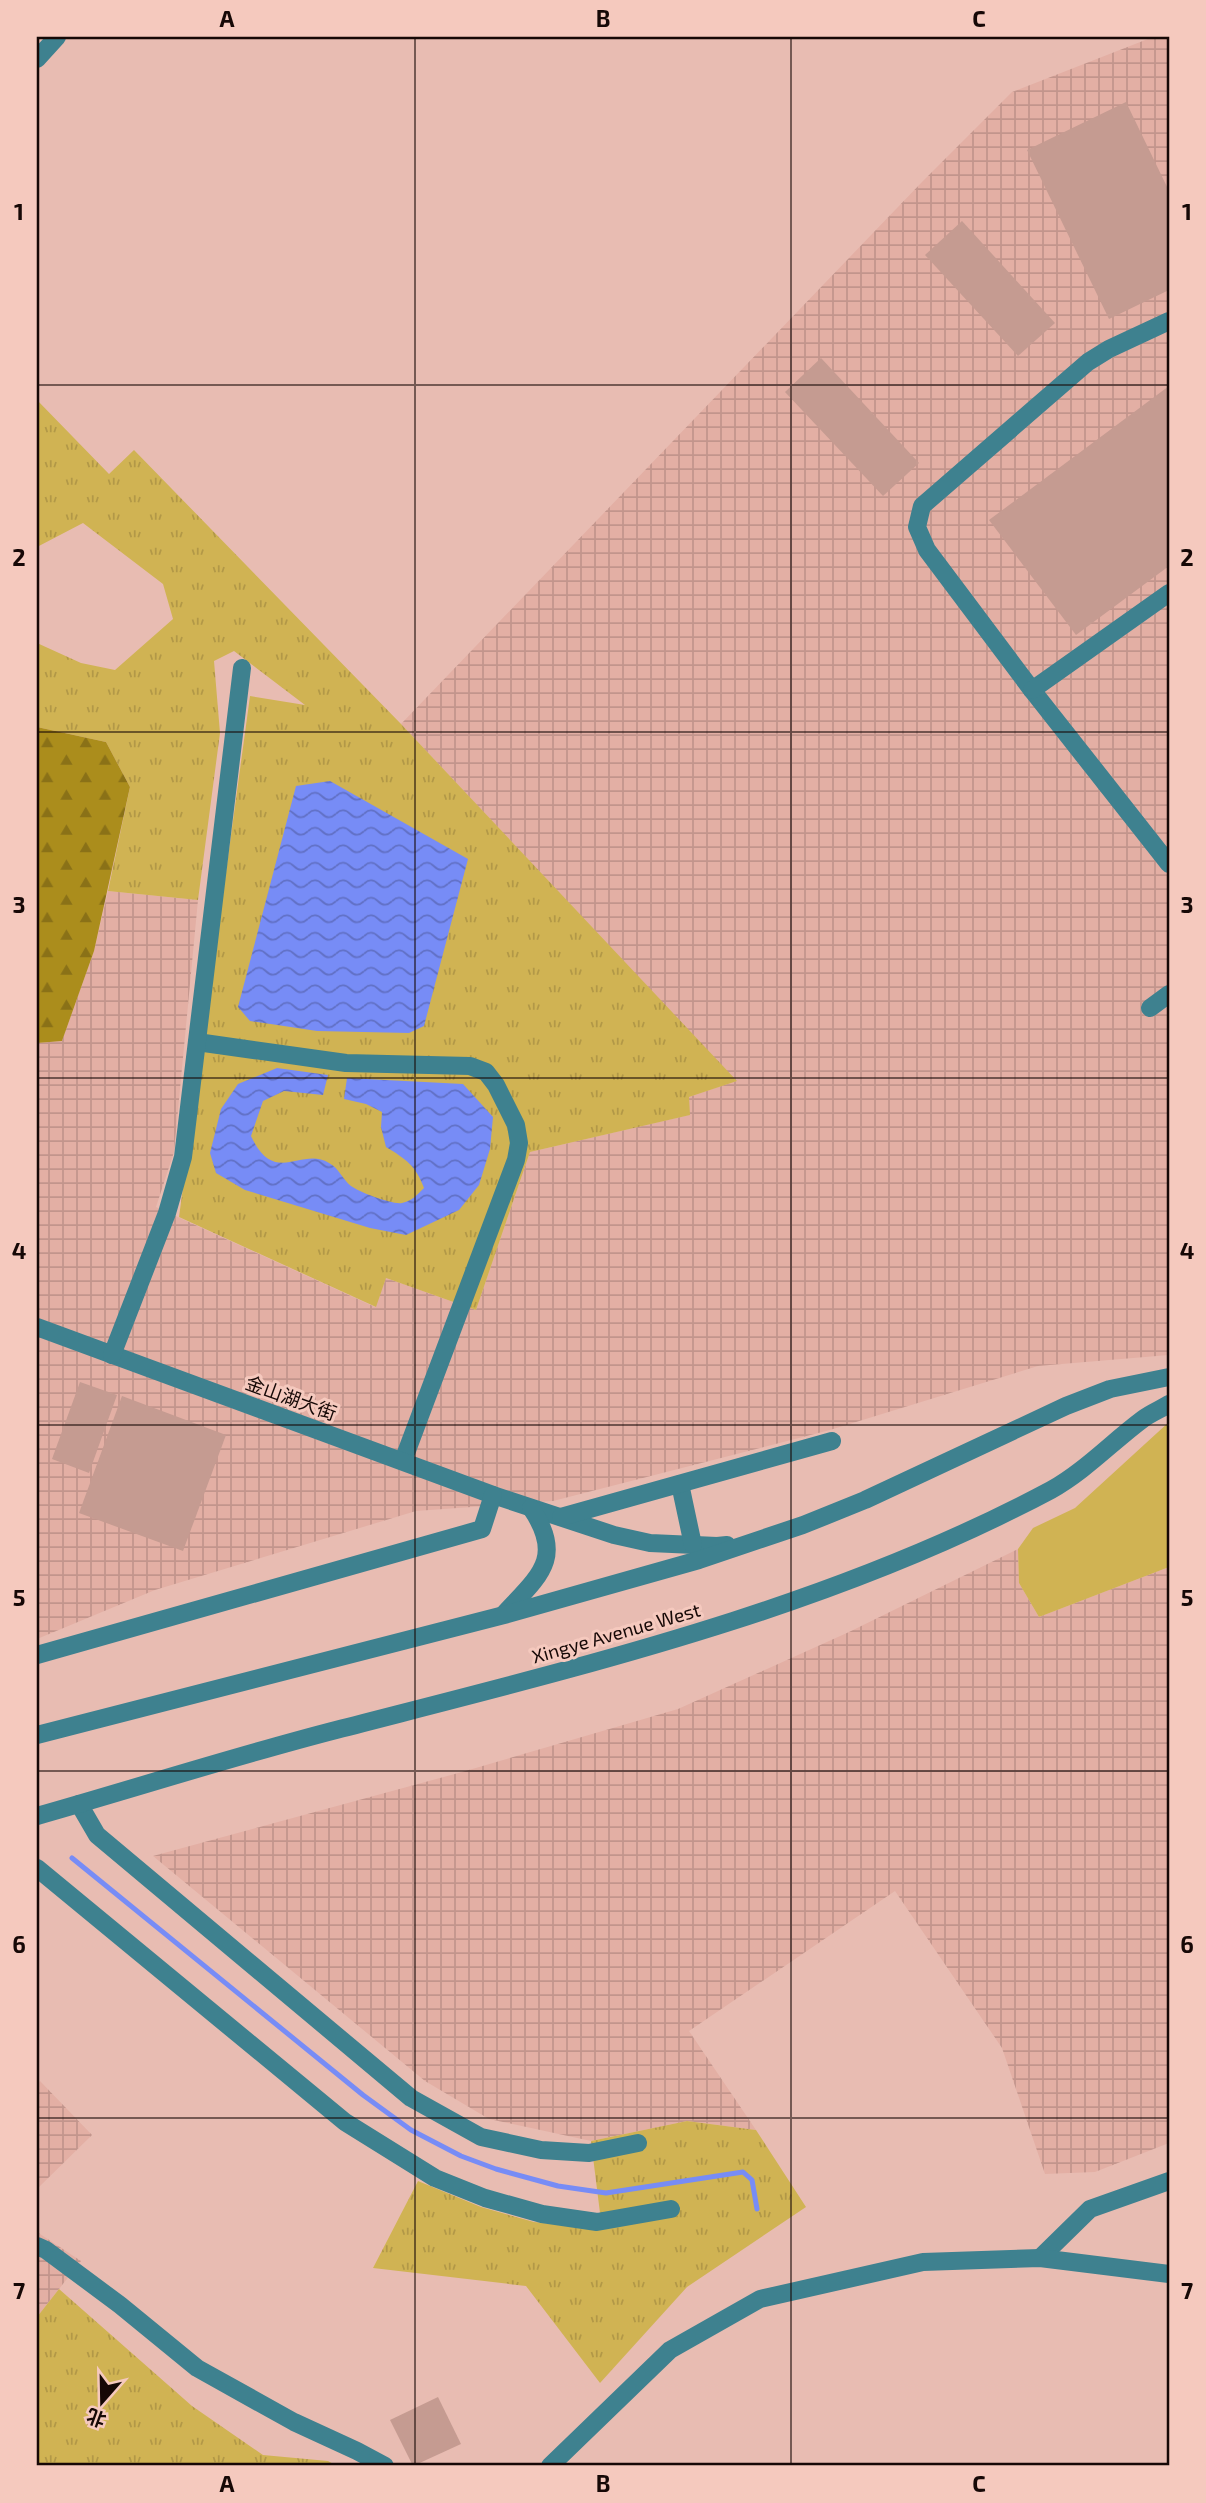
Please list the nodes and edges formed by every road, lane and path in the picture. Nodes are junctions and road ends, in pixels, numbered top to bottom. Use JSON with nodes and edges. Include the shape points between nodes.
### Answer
{"nodes":[{"id":1,"x":57,"y":37,"type":"edge"},
{"id":2,"x":37,"y":60,"type":"edge"},
{"id":3,"x":1169,"y":321,"type":"edge"},
{"id":4,"x":1169,"y":593,"type":"edge"},
{"id":5,"x":242,"y":668,"type":"dead end"},
{"id":6,"x":1032,"y":690,"type":"junction"},
{"id":7,"x":1169,"y":864,"type":"edge"},
{"id":8,"x":1169,"y":994,"type":"edge"},
{"id":9,"x":1150,"y":1008,"type":"dead end"},
{"id":10,"x":197,"y":1042,"type":"junction"},
{"id":11,"x":37,"y":1327,"type":"edge"},
{"id":12,"x":112,"y":1355,"type":"junction"},
{"id":13,"x":1169,"y":1377,"type":"edge"},
{"id":14,"x":1169,"y":1404,"type":"edge"},
{"id":15,"x":832,"y":1441,"type":"dead end"},
{"id":16,"x":402,"y":1461,"type":"junction"},
{"id":17,"x":680,"y":1484,"type":"junction"},
{"id":18,"x":493,"y":1495,"type":"junction"},
{"id":19,"x":531,"y":1507,"type":"junction"},
{"id":20,"x":561,"y":1517,"type":"junction"},
{"id":21,"x":766,"y":1537,"type":"junction"},
{"id":22,"x":693,"y":1545,"type":"junction"},
{"id":23,"x":504,"y":1615,"type":"junction"},
{"id":24,"x":37,"y":1655,"type":"edge"},
{"id":25,"x":37,"y":1735,"type":"edge"},
{"id":26,"x":79,"y":1804,"type":"junction"},
{"id":27,"x":37,"y":1816,"type":"edge"},
{"id":28,"x":37,"y":1868,"type":"edge"},
{"id":29,"x":638,"y":2143,"type":"dead end"},
{"id":30,"x":1169,"y":2181,"type":"edge"},
{"id":31,"x":671,"y":2209,"type":"dead end"},
{"id":32,"x":37,"y":2246,"type":"edge"},
{"id":33,"x":1040,"y":2258,"type":"junction"},
{"id":34,"x":1169,"y":2274,"type":"edge"},
{"id":35,"x":385,"y":2466,"type":"edge"},
{"id":36,"x":550,"y":2466,"type":"edge"}],
"edges":[{"from":1,"to":2,"type":"street"},
{"from":3,"to":6,"type":"street","via":[[1088,362],[922,506],[917,527],[927,550]]},
{"from":4,"to":6,"type":"street"},
{"from":5,"to":10,"type":"street"},
{"from":6,"to":7,"type":"street"},
{"from":8,"to":9,"type":"street"},
{"from":10,"to":12,"type":"street","via":[[183,1157],[167,1213]]},
{"from":10,"to":16,"type":"street","via":[[346,1063],[470,1066],[486,1072],[516,1125],[516,1160]]},
{"from":11,"to":12,"type":"street","name":"金山湖大街"},
{"from":12,"to":16,"type":"street","name":"金山湖大街"},
{"from":13,"to":21,"type":"street","via":[[1110,1389],[1066,1406],[865,1500]]},
{"from":14,"to":26,"type":"street","name":"Xingye Avenue West","via":[[1055,1488],[961,1534],[768,1611]]},
{"from":15,"to":17,"type":"street"},
{"from":16,"to":18,"type":"street","name":"金山湖大街"},
{"from":17,"to":20,"type":"street"},
{"from":17,"to":22,"type":"street"},
{"from":18,"to":19,"type":"street","name":"金山湖大街"},
{"from":18,"to":24,"type":"street","via":[[482,1529]]},
{"from":19,"to":20,"type":"street","name":"金山湖大街"},
{"from":19,"to":23,"type":"street","via":[[549,1544],[538,1577]]},
{"from":20,"to":22,"type":"street","name":"金山湖大街","via":[[650,1543]]},
{"from":21,"to":22,"type":"street","name":"金山湖大街","via":[[717,1546]]},
{"from":21,"to":23,"type":"street","via":[[641,1578]]},
{"from":23,"to":25,"type":"street"},
{"from":26,"to":27,"type":"street","name":"Xingye Avenue West"},
{"from":26,"to":29,"type":"street","via":[[97,1835],[411,2098],[481,2137],[541,2150],[589,2153]]},
{"from":28,"to":31,"type":"street","via":[[345,2122],[435,2178],[542,2214],[597,2222]]},
{"from":30,"to":33,"type":"street","via":[[1090,2209]]},
{"from":32,"to":35,"type":"street","via":[[197,2368]]},
{"from":33,"to":34,"type":"street"},
{"from":33,"to":36,"type":"street","via":[[923,2262],[760,2299],[670,2350]]}]}
